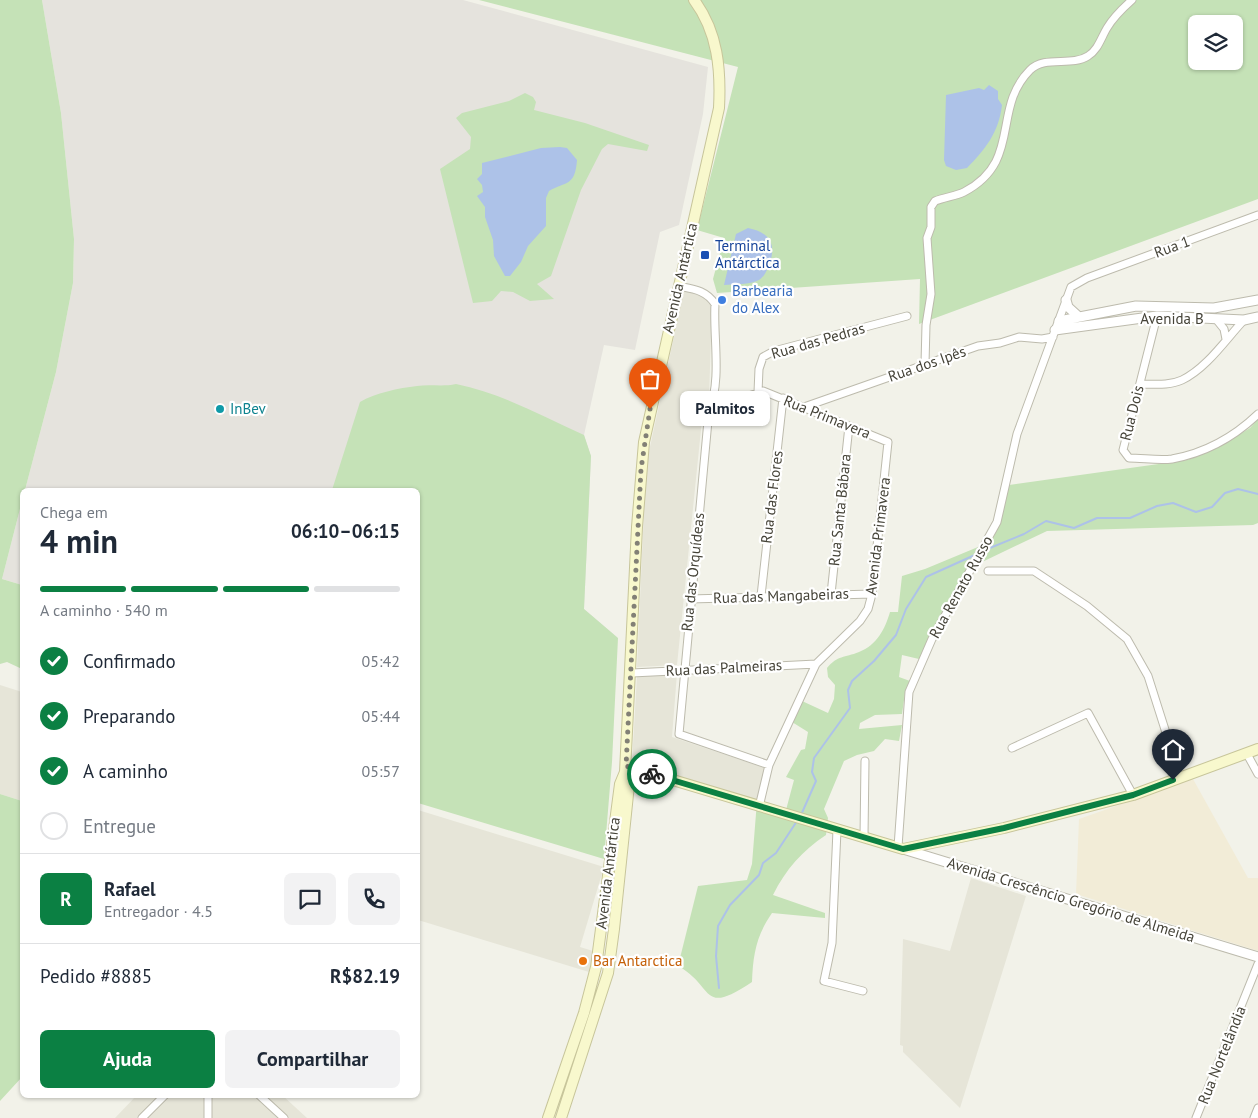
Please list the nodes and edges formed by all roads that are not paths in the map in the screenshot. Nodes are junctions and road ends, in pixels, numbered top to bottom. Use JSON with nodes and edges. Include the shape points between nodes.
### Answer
{"nodes":[{"id":1,"x":1132,"y":0,"type":"edge"},
{"id":2,"x":698,"y":1,"type":"edge"},
{"id":3,"x":1258,"y":215,"type":"edge"},
{"id":4,"x":678,"y":286,"type":"junction"},
{"id":5,"x":1066,"y":300,"type":"junction"},
{"id":6,"x":1258,"y":300,"type":"edge"},
{"id":7,"x":907,"y":316,"type":"dead end"},
{"id":8,"x":1157,"y":316,"type":"junction"},
{"id":9,"x":1258,"y":316,"type":"edge"},
{"id":10,"x":1079,"y":317,"type":"junction"},
{"id":11,"x":1216,"y":319,"type":"junction"},
{"id":12,"x":1244,"y":320,"type":"junction"},
{"id":13,"x":1056,"y":329,"type":"junction"},
{"id":14,"x":1226,"y":339,"type":"junction"},
{"id":15,"x":925,"y":364,"type":"junction"},
{"id":16,"x":1140,"y":384,"type":"junction"},
{"id":17,"x":758,"y":392,"type":"junction"},
{"id":18,"x":783,"y":398,"type":"junction"},
{"id":19,"x":804,"y":407,"type":"junction"},
{"id":20,"x":709,"y":410,"type":"junction"},
{"id":21,"x":1258,"y":414,"type":"edge"},
{"id":22,"x":850,"y":426,"type":"junction"},
{"id":23,"x":888,"y":442,"type":"joint"},
{"id":24,"x":988,"y":571,"type":"dead end"},
{"id":25,"x":831,"y":594,"type":"junction"},
{"id":26,"x":872,"y":594,"type":"junction"},
{"id":27,"x":761,"y":596,"type":"junction"},
{"id":28,"x":690,"y":599,"type":"junction"},
{"id":29,"x":816,"y":664,"type":"junction"},
{"id":30,"x":684,"y":669,"type":"junction"},
{"id":31,"x":632,"y":673,"type":"junction"},
{"id":32,"x":1012,"y":748,"type":"dead end"},
{"id":33,"x":1258,"y":748,"type":"edge"},
{"id":34,"x":1247,"y":754,"type":"junction"},
{"id":35,"x":865,"y":761,"type":"dead end"},
{"id":36,"x":770,"y":765,"type":"junction"},
{"id":37,"x":626,"y":769,"type":"junction"},
{"id":38,"x":1258,"y":774,"type":"edge"},
{"id":39,"x":1173,"y":780,"type":"junction"},
{"id":40,"x":1133,"y":795,"type":"junction"},
{"id":41,"x":758,"y":807,"type":"junction"},
{"id":42,"x":837,"y":830,"type":"junction"},
{"id":43,"x":864,"y":837,"type":"junction"},
{"id":44,"x":900,"y":848,"type":"junction"},
{"id":45,"x":599,"y":947,"type":"junction"},
{"id":46,"x":1258,"y":957,"type":"edge"},
{"id":47,"x":1258,"y":964,"type":"edge"},
{"id":48,"x":603,"y":989,"type":"junction"},
{"id":49,"x":864,"y":991,"type":"dead end"},
{"id":50,"x":162,"y":1098,"type":"edge"},
{"id":51,"x":208,"y":1098,"type":"edge"},
{"id":52,"x":262,"y":1098,"type":"edge"},
{"id":53,"x":1258,"y":1108,"type":"edge"},
{"id":54,"x":142,"y":1118,"type":"edge"},
{"id":55,"x":208,"y":1118,"type":"edge"},
{"id":56,"x":284,"y":1118,"type":"edge"},
{"id":57,"x":548,"y":1118,"type":"edge"},
{"id":58,"x":561,"y":1118,"type":"edge"},
{"id":59,"x":1196,"y":1118,"type":"edge"},
{"id":60,"x":1254,"y":1118,"type":"edge"}],
"edges":[{"from":1,"to":15,"type":"street","via":[[1108,27],[1090,55],[1031,68],[1010,102],[1004,144],[998,160],[981,180],[964,193],[935,201],[931,207],[931,227],[927,238],[931,294]]},
{"from":2,"to":4,"type":"main road","name":"Avenida Antártica","via":[[716,47],[719,108]]},
{"from":3,"to":5,"type":"street","name":"Rua 1","via":[[1087,278],[1071,287]]},
{"from":4,"to":20,"type":"street","name":"Rua das Orquídeas","via":[[701,291],[715,304],[715,385]]},
{"from":4,"to":31,"type":"main road","name":"Avenida Antártica","via":[[644,442],[637,527]]},
{"from":5,"to":10,"type":"street","via":[[1068,307]]},
{"from":5,"to":13,"type":"street","name":"Rua 1"},
{"from":6,"to":10,"type":"street","name":"Avenida B","via":[[1214,308],[1136,306]]},
{"from":7,"to":17,"type":"street","name":"Rua das Pedras","via":[[774,351],[763,358]]},
{"from":8,"to":11,"type":"street","name":"Avenida B"},
{"from":8,"to":13,"type":"street","name":"Avenida B"},
{"from":8,"to":16,"type":"street","name":"Rua Dois"},
{"from":9,"to":12,"type":"street","name":"Avenida B"},
{"from":10,"to":13,"type":"street","name":"Avenida B"},
{"from":11,"to":12,"type":"street","name":"Avenida B"},
{"from":11,"to":14,"type":"street","via":[[1224,329]]},
{"from":12,"to":14,"type":"street"},
{"from":13,"to":15,"type":"street","name":"Rua dos Ipês","via":[[1042,339],[1013,338]]},
{"from":13,"to":44,"type":"street","name":"Rua Renato Russo","via":[[1017,434],[997,522],[932,640],[909,692]]},
{"from":14,"to":16,"type":"street","via":[[1198,369],[1181,380]]},
{"from":15,"to":19,"type":"street","name":"Rua dos Ipês"},
{"from":16,"to":21,"type":"street","name":"Rua Dois","via":[[1123,450],[1129,458],[1171,459],[1211,447],[1243,428]]},
{"from":17,"to":18,"type":"street","name":"Rua Primavera"},
{"from":17,"to":20,"type":"street"},
{"from":18,"to":19,"type":"street","name":"Rua Primavera"},
{"from":18,"to":27,"type":"street","name":"Rua das Flores"},
{"from":19,"to":22,"type":"street","name":"Rua Primavera"},
{"from":20,"to":28,"type":"street","name":"Rua das Orquídeas"},
{"from":22,"to":23,"type":"street","name":"Rua Primavera"},
{"from":22,"to":25,"type":"street","name":"Rua Santa Bábara"},
{"from":23,"to":26,"type":"street","name":"Avenida Primavera"},
{"from":24,"to":39,"type":"street","via":[[1034,571],[1087,606],[1126,639],[1148,676],[1168,739]]},
{"from":25,"to":26,"type":"street","name":"Rua das Mangabeiras"},
{"from":25,"to":27,"type":"street","name":"Rua das Mangabeiras"},
{"from":26,"to":29,"type":"street","name":"Avenida Primavera","via":[[860,621]]},
{"from":27,"to":28,"type":"street","name":"Rua das Mangabeiras"},
{"from":28,"to":30,"type":"street","name":"Rua das Orquídeas"},
{"from":29,"to":30,"type":"street","name":"Rua das Palmeiras"},
{"from":29,"to":36,"type":"street","name":"Avenida Primavera"},
{"from":30,"to":31,"type":"street","name":"Rua das Palmeiras"},
{"from":30,"to":36,"type":"street","name":"Rua das Orquídeas","via":[[679,734]]},
{"from":31,"to":37,"type":"main road","name":"Avenida Antártica"},
{"from":32,"to":40,"type":"street","via":[[1088,713]]},
{"from":33,"to":34,"type":"main road"},
{"from":34,"to":38,"type":"street"},
{"from":34,"to":39,"type":"main road"},
{"from":35,"to":43,"type":"street"},
{"from":36,"to":41,"type":"street","name":"Avenida Primavera"},
{"from":37,"to":41,"type":"main road","name":"Avenida Crescêncio Gregório de Almeida"},
{"from":37,"to":45,"type":"main road","name":"Avenida Antártica","via":[[620,784]]},
{"from":37,"to":48,"type":"main road","name":"Avenida Antártica","via":[[629,785],[614,929]]},
{"from":39,"to":40,"type":"main road"},
{"from":40,"to":44,"type":"main road","via":[[1004,828]]},
{"from":41,"to":42,"type":"main road","name":"Avenida Crescêncio Gregório de Almeida"},
{"from":42,"to":43,"type":"main road","name":"Avenida Crescêncio Gregório de Almeida"},
{"from":42,"to":49,"type":"street","via":[[832,943],[824,981]]},
{"from":43,"to":44,"type":"main road","name":"Avenida Crescêncio Gregório de Almeida"},
{"from":44,"to":46,"type":"street","name":"Avenida Crescêncio Gregório de Almeida"},
{"from":45,"to":48,"type":"main road"},
{"from":45,"to":57,"type":"main road","name":"Avenida Antártica","via":[[584,1013]]},
{"from":47,"to":59,"type":"street","name":"Rua Nortelândia"},
{"from":48,"to":58,"type":"main road","name":"Avenida Antártica"},
{"from":50,"to":54,"type":"street"},
{"from":51,"to":55,"type":"street"},
{"from":52,"to":56,"type":"street"},
{"from":53,"to":60,"type":"street"}]}
